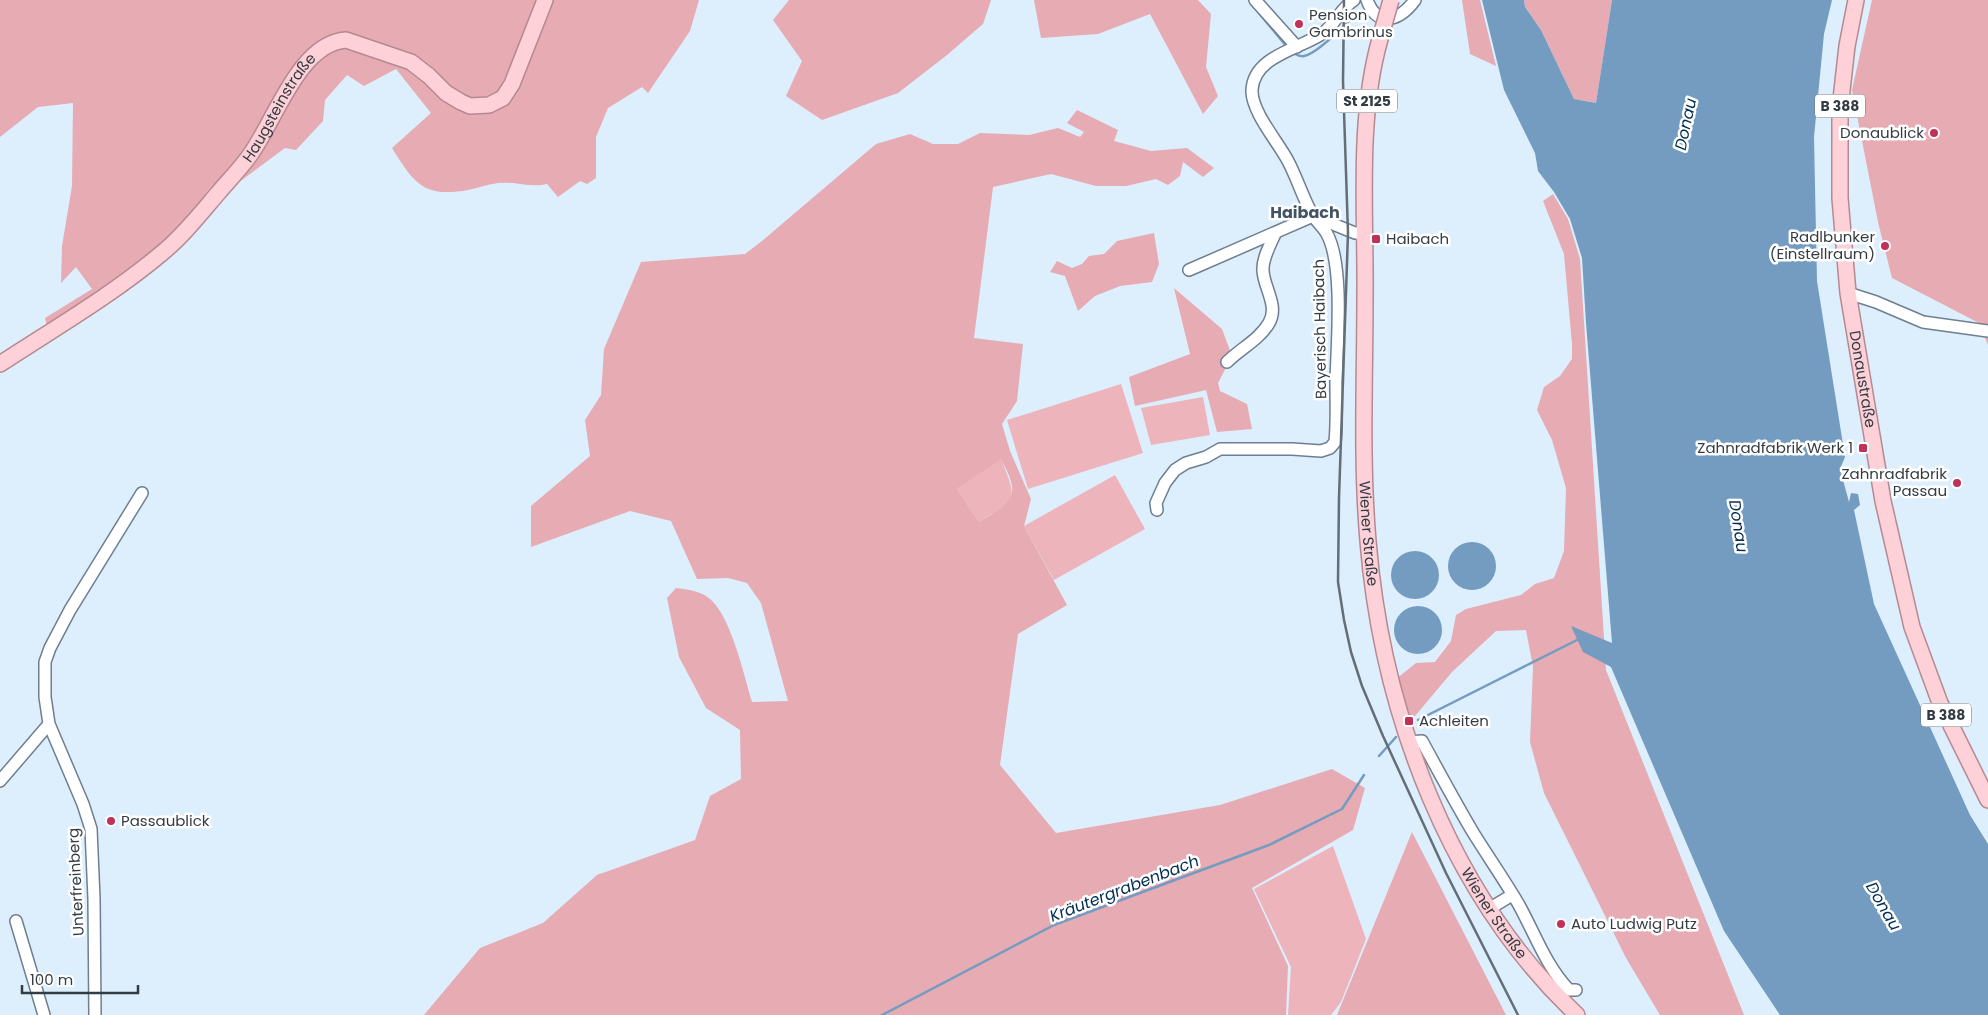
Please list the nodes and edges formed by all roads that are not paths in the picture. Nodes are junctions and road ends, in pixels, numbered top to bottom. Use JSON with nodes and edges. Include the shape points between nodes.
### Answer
{"nodes":[{"id":1,"x":545,"y":0,"type":"edge"},
{"id":2,"x":1255,"y":0,"type":"edge"},
{"id":3,"x":1354,"y":0,"type":"edge"},
{"id":4,"x":1367,"y":0,"type":"edge"},
{"id":5,"x":1391,"y":0,"type":"edge"},
{"id":6,"x":1415,"y":0,"type":"edge"},
{"id":7,"x":1856,"y":0,"type":"edge"},
{"id":8,"x":1291,"y":49,"type":"junction"},
{"id":9,"x":1313,"y":216,"type":"junction"},
{"id":10,"x":1366,"y":233,"type":"junction"},
{"id":11,"x":1275,"y":234,"type":"junction"},
{"id":12,"x":1189,"y":270,"type":"dead end"},
{"id":13,"x":1848,"y":294,"type":"junction"},
{"id":14,"x":1988,"y":330,"type":"edge"},
{"id":15,"x":1227,"y":362,"type":"dead end"},
{"id":16,"x":0,"y":364,"type":"edge"},
{"id":17,"x":142,"y":493,"type":"dead end"},
{"id":18,"x":1157,"y":510,"type":"dead end"},
{"id":19,"x":49,"y":724,"type":"junction"},
{"id":20,"x":1410,"y":742,"type":"junction"},
{"id":21,"x":0,"y":781,"type":"edge"},
{"id":22,"x":1988,"y":800,"type":"edge"},
{"id":23,"x":1512,"y":895,"type":"junction"},
{"id":24,"x":1489,"y":909,"type":"junction"},
{"id":25,"x":16,"y":920,"type":"dead end"},
{"id":26,"x":1548,"y":963,"type":"junction"},
{"id":27,"x":1535,"y":972,"type":"junction"},
{"id":28,"x":1576,"y":990,"type":"dead end"},
{"id":29,"x":44,"y":1015,"type":"edge"},
{"id":30,"x":95,"y":1015,"type":"edge"},
{"id":31,"x":1577,"y":1015,"type":"edge"}],
"edges":[{"from":1,"to":16,"type":"main road","name":"Haugsteinstraße","via":[[512,84],[503,98],[480,107],[460,102],[403,59],[346,40],[323,47],[300,70],[250,155],[164,252],[123,285]]},
{"from":2,"to":8,"type":"street"},
{"from":3,"to":8,"type":"street","name":"Bayerisch Haibach","via":[[1322,34]]},
{"from":4,"to":6,"type":"street","via":[[1376,13],[1389,19],[1401,15]]},
{"from":5,"to":10,"type":"main road","name":"Wiener Straße","number":"St 2125","bridge":true,"via":[[1372,67],[1368,99]]},
{"from":7,"to":13,"type":"main road","name":"Donaustraße","number":"B 388","via":[[1840,108],[1840,198]]},
{"from":8,"to":9,"type":"street","name":"Bayerisch Haibach","via":[[1272,58],[1259,72],[1252,90],[1256,107],[1288,161]]},
{"from":9,"to":10,"type":"street","via":[[1356,233]]},
{"from":9,"to":11,"type":"street"},
{"from":9,"to":18,"type":"street","name":"Bayerisch Haibach","via":[[1327,234],[1337,270],[1333,445],[1321,451],[1220,450],[1175,470],[1156,503]]},
{"from":10,"to":20,"type":"main road","name":"Wiener Straße","number":"St 2125","via":[[1364,447],[1368,540],[1386,662]]},
{"from":11,"to":12,"type":"street"},
{"from":11,"to":15,"type":"street","via":[[1262,269],[1273,304],[1270,322]]},
{"from":13,"to":14,"type":"street","via":[[1924,322]]},
{"from":13,"to":22,"type":"main road","name":"Donaustraße","number":"B 388","via":[[1883,501],[1912,627],[1940,703]]},
{"from":17,"to":19,"type":"street","name":"Unterfreinberg","via":[[50,648],[44,680]]},
{"from":19,"to":21,"type":"street"},
{"from":19,"to":30,"type":"street","name":"Unterfreinberg","via":[[91,830]]},
{"from":20,"to":23,"type":"street","via":[[1422,741]]},
{"from":20,"to":24,"type":"main road","name":"Wiener Straße","number":"St 2125","via":[[1441,820]]},
{"from":23,"to":24,"type":"street"},
{"from":23,"to":26,"type":"street"},
{"from":24,"to":27,"type":"main road","name":"Wiener Straße","number":"St 2125"},
{"from":25,"to":29,"type":"street"},
{"from":26,"to":27,"type":"street"},
{"from":26,"to":28,"type":"street","via":[[1569,990]]},
{"from":27,"to":31,"type":"main road","name":"Wiener Straße","number":"St 2125"}]}
